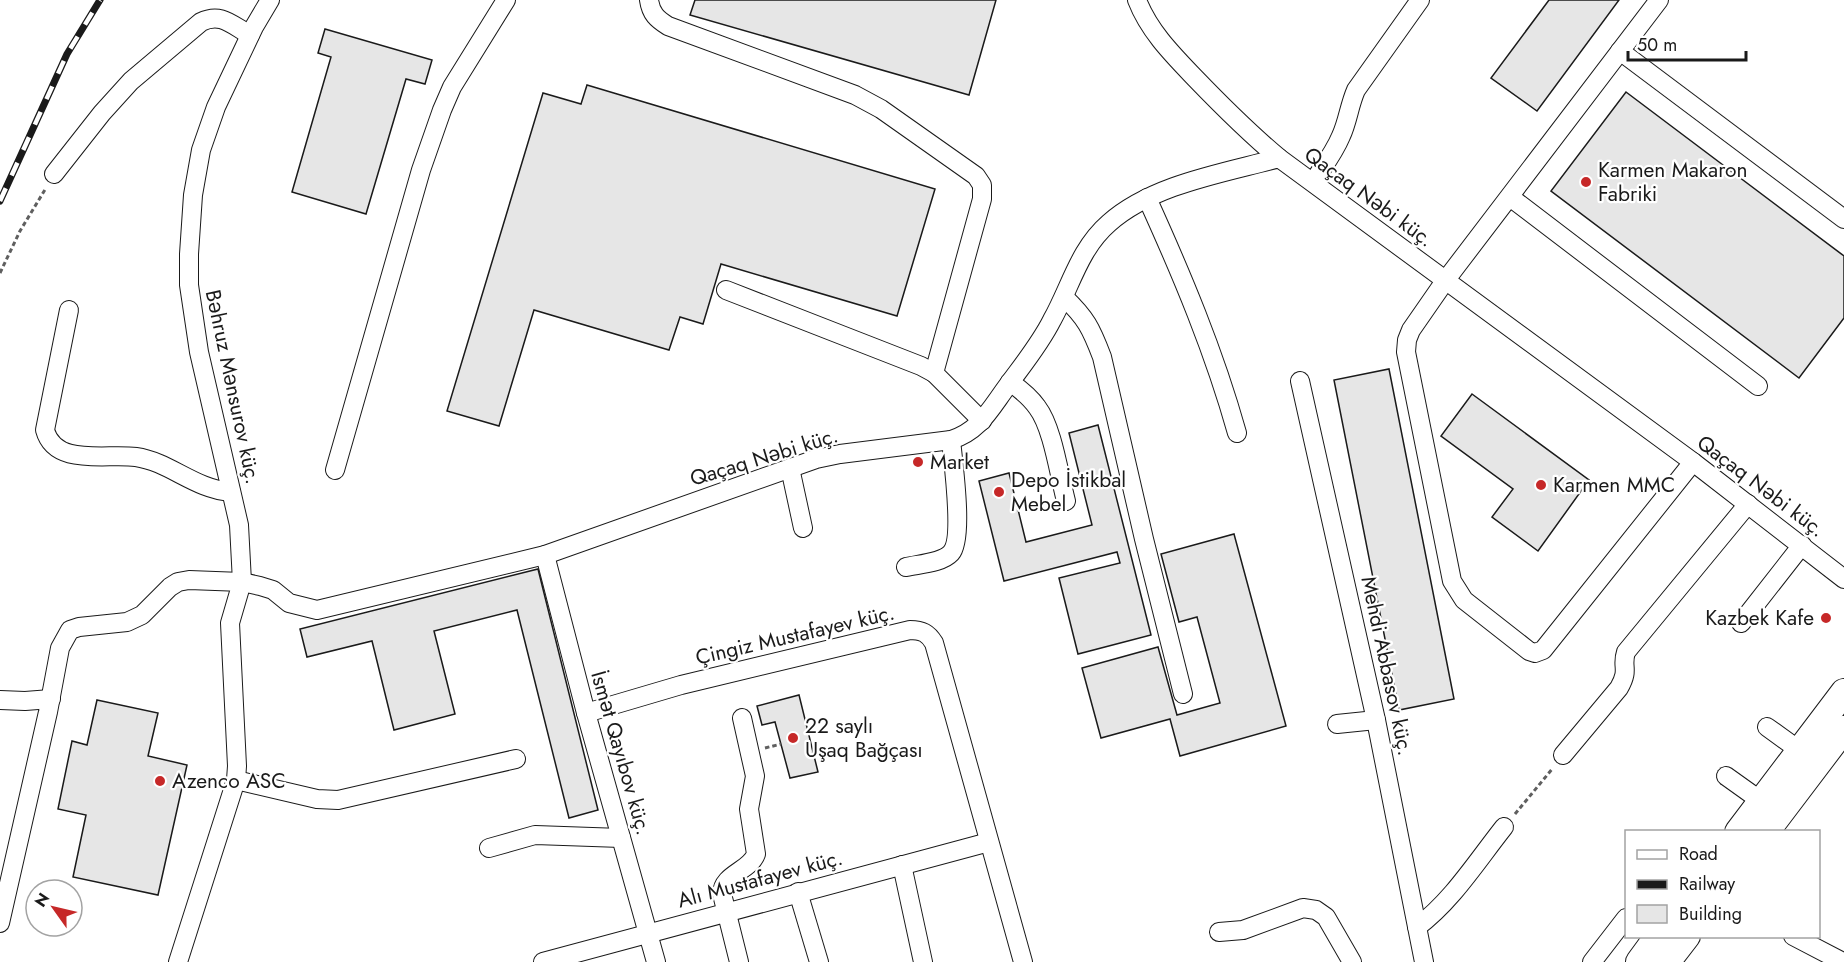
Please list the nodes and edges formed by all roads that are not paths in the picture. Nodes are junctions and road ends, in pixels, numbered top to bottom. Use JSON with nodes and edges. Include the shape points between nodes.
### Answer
{"nodes":[{"id":1,"x":270,"y":0,"type":"edge"},
{"id":2,"x":506,"y":0,"type":"edge"},
{"id":3,"x":649,"y":0,"type":"edge"},
{"id":4,"x":1137,"y":0,"type":"edge"},
{"id":5,"x":1420,"y":0,"type":"edge"},
{"id":6,"x":1659,"y":0,"type":"edge"},
{"id":7,"x":250,"y":36,"type":"junction"},
{"id":8,"x":1620,"y":51,"type":"junction"},
{"id":9,"x":1279,"y":158,"type":"junction"},
{"id":10,"x":54,"y":174,"type":"road end"},
{"id":11,"x":1313,"y":182,"type":"junction"},
{"id":12,"x":1510,"y":197,"type":"junction"},
{"id":13,"x":1147,"y":198,"type":"junction"},
{"id":14,"x":1844,"y":219,"type":"edge"},
{"id":15,"x":1445,"y":281,"type":"junction"},
{"id":16,"x":726,"y":290,"type":"dead end"},
{"id":17,"x":1064,"y":297,"type":"junction"},
{"id":18,"x":69,"y":310,"type":"dead end"},
{"id":19,"x":934,"y":373,"type":"junction"},
{"id":20,"x":1300,"y":381,"type":"dead end"},
{"id":21,"x":1010,"y":382,"type":"junction"},
{"id":22,"x":1758,"y":386,"type":"dead end"},
{"id":23,"x":982,"y":421,"type":"junction"},
{"id":24,"x":1237,"y":433,"type":"dead end"},
{"id":25,"x":951,"y":440,"type":"junction"},
{"id":26,"x":1693,"y":462,"type":"junction"},
{"id":27,"x":790,"y":468,"type":"junction"},
{"id":28,"x":335,"y":470,"type":"dead end"},
{"id":29,"x":231,"y":492,"type":"junction"},
{"id":30,"x":1066,"y":501,"type":"dead end"},
{"id":31,"x":1748,"y":504,"type":"junction"},
{"id":32,"x":803,"y":528,"type":"dead end"},
{"id":33,"x":1802,"y":545,"type":"junction"},
{"id":34,"x":545,"y":555,"type":"junction"},
{"id":35,"x":906,"y":567,"type":"dead end"},
{"id":36,"x":1844,"y":579,"type":"edge"},
{"id":37,"x":242,"y":582,"type":"junction"},
{"id":38,"x":1741,"y":623,"type":"dead end"},
{"id":39,"x":1844,"y":692,"type":"edge"},
{"id":40,"x":1183,"y":694,"type":"dead end"},
{"id":41,"x":0,"y":699,"type":"edge"},
{"id":42,"x":51,"y":699,"type":"junction"},
{"id":43,"x":586,"y":713,"type":"junction"},
{"id":44,"x":742,"y":718,"type":"dead end"},
{"id":45,"x":1376,"y":720,"type":"junction"},
{"id":46,"x":1337,"y":724,"type":"dead end"},
{"id":47,"x":1767,"y":728,"type":"dead end"},
{"id":48,"x":1844,"y":729,"type":"edge"},
{"id":49,"x":1799,"y":750,"type":"junction"},
{"id":50,"x":1563,"y":755,"type":"road end"},
{"id":51,"x":516,"y":759,"type":"dead end"},
{"id":52,"x":1726,"y":776,"type":"dead end"},
{"id":53,"x":236,"y":780,"type":"junction"},
{"id":54,"x":1761,"y":801,"type":"junction"},
{"id":55,"x":1504,"y":827,"type":"road end"},
{"id":56,"x":1739,"y":830,"type":"edge"},
{"id":57,"x":1767,"y":830,"type":"edge"},
{"id":58,"x":621,"y":838,"type":"junction"},
{"id":59,"x":989,"y":842,"type":"junction"},
{"id":60,"x":489,"y":848,"type":"dead end"},
{"id":61,"x":902,"y":865,"type":"junction"},
{"id":62,"x":798,"y":892,"type":"junction"},
{"id":63,"x":726,"y":913,"type":"junction"},
{"id":64,"x":1625,"y":919,"type":"edge"},
{"id":65,"x":0,"y":923,"type":"edge"},
{"id":66,"x":1417,"y":927,"type":"junction"},
{"id":67,"x":1219,"y":932,"type":"dead end"},
{"id":68,"x":647,"y":933,"type":"junction"},
{"id":69,"x":1657,"y":938,"type":"edge"},
{"id":70,"x":1685,"y":938,"type":"edge"},
{"id":71,"x":1797,"y":938,"type":"edge"},
{"id":72,"x":178,"y":962,"type":"edge"},
{"id":73,"x":543,"y":962,"type":"edge"},
{"id":74,"x":656,"y":962,"type":"edge"},
{"id":75,"x":740,"y":962,"type":"edge"},
{"id":76,"x":819,"y":962,"type":"edge"},
{"id":77,"x":923,"y":962,"type":"edge"},
{"id":78,"x":1023,"y":962,"type":"edge"},
{"id":79,"x":1352,"y":962,"type":"edge"},
{"id":80,"x":1423,"y":962,"type":"edge"},
{"id":81,"x":1592,"y":962,"type":"edge"},
{"id":82,"x":1639,"y":962,"type":"edge"},
{"id":83,"x":1667,"y":962,"type":"edge"},
{"id":84,"x":1843,"y":962,"type":"edge"}],
"edges":[{"from":1,"to":7,"type":"street","name":"Bəhruz Mənsurov küç."},
{"from":2,"to":28,"type":"street","via":[[442,110]]},
{"from":3,"to":19,"type":"street","via":[[657,19],[668,26],[855,95],[976,176],[982,185],[982,199]]},
{"from":4,"to":9,"type":"street","via":[[1163,44],[1229,114]]},
{"from":5,"to":11,"type":"street","via":[[1356,90],[1342,134]]},
{"from":6,"to":8,"type":"street"},
{"from":7,"to":10,"type":"street","via":[[220,18],[210,17],[201,22],[131,81]]},
{"from":7,"to":29,"type":"street","name":"Bəhruz Mənsurov küç.","via":[[216,106],[201,150],[189,255],[189,285],[200,352]]},
{"from":8,"to":12,"type":"street"},
{"from":8,"to":14,"type":"street"},
{"from":9,"to":11,"type":"street","name":"Qaçaq Nəbi küç."},
{"from":9,"to":13,"type":"street","name":"Qaçaq Nəbi küç."},
{"from":11,"to":15,"type":"street","name":"Qaçaq Nəbi küç."},
{"from":12,"to":15,"type":"street"},
{"from":12,"to":22,"type":"street"},
{"from":13,"to":17,"type":"street","name":"Qaçaq Nəbi küç.","via":[[1094,238]]},
{"from":13,"to":24,"type":"street","via":[[1206,337]]},
{"from":15,"to":26,"type":"street","name":"Qaçaq Nəbi küç."},
{"from":15,"to":26,"type":"street","via":[[1411,330],[1406,352],[1452,581],[1464,600],[1529,651],[1543,650]]},
{"from":16,"to":19,"type":"street"},
{"from":17,"to":21,"type":"street","name":"Qaçaq Nəbi küç.","via":[[1040,342]]},
{"from":17,"to":40,"type":"street","via":[[1092,329],[1102,357]]},
{"from":18,"to":29,"type":"street","via":[[45,430],[47,439],[68,454],[150,460],[202,486]]},
{"from":19,"to":23,"type":"street"},
{"from":20,"to":45,"type":"street","name":"Mehdi Abbasov küç."},
{"from":21,"to":23,"type":"street","name":"Qaçaq Nəbi küç."},
{"from":21,"to":30,"type":"street","via":[[1037,407],[1046,422]]},
{"from":23,"to":25,"type":"street","name":"Qaçaq Nəbi küç.","via":[[964,436]]},
{"from":25,"to":27,"type":"street","name":"Qaçaq Nəbi küç.","via":[[840,454]]},
{"from":25,"to":35,"type":"street","via":[[958,525],[954,548],[943,558]]},
{"from":26,"to":31,"type":"street","name":"Qaçaq Nəbi küç."},
{"from":27,"to":32,"type":"street"},
{"from":27,"to":34,"type":"street","name":"Qaçaq Nəbi küç."},
{"from":29,"to":37,"type":"street","name":"Bəhruz Mənsurov küç.","via":[[239,525]]},
{"from":31,"to":33,"type":"street","name":"Qaçaq Nəbi küç."},
{"from":31,"to":50,"type":"street","via":[[1626,652],[1626,676],[1619,688]]},
{"from":33,"to":36,"type":"street","name":"Qaçaq Nəbi küç."},
{"from":33,"to":38,"type":"street"},
{"from":34,"to":37,"type":"street","name":"Qaçaq Nəbi küç.","via":[[317,610],[289,603],[273,590]]},
{"from":34,"to":43,"type":"street","name":"İsmət Qayıbov küç."},
{"from":37,"to":42,"type":"street","name":"Qaçaq Nəbi küç.","via":[[178,582],[142,615],[127,622],[70,630],[60,648]]},
{"from":37,"to":53,"type":"street","name":"Bəhruz Mənsurov küç.","via":[[230,623]]},
{"from":39,"to":49,"type":"highway"},
{"from":41,"to":42,"type":"street"},
{"from":42,"to":65,"type":"street"},
{"from":43,"to":58,"type":"street","name":"İsmət Qayıbov küç."},
{"from":43,"to":59,"type":"street","name":"Çingiz Mustafayev küç.","via":[[765,664],[920,630],[934,643]]},
{"from":44,"to":63,"type":"street","via":[[754,776],[749,809],[756,854],[754,861],[722,888]]},
{"from":45,"to":46,"type":"street"},
{"from":45,"to":66,"type":"street","name":"Mehdi Abbasov küç."},
{"from":47,"to":49,"type":"street"},
{"from":48,"to":57,"type":"highway"},
{"from":49,"to":54,"type":"highway"},
{"from":51,"to":53,"type":"street","via":[[338,800],[317,799]]},
{"from":52,"to":54,"type":"street"},
{"from":53,"to":72,"type":"street","name":"Bəhruz Mənsurov küç."},
{"from":54,"to":56,"type":"highway"},
{"from":55,"to":66,"type":"street","via":[[1448,899]]},
{"from":58,"to":60,"type":"street","via":[[536,836]]},
{"from":58,"to":68,"type":"street","name":"İsmət Qayıbov küç."},
{"from":59,"to":61,"type":"street","name":"Alı Mustafayev küç."},
{"from":59,"to":78,"type":"street","name":"Çingiz Mustafayev küç."},
{"from":61,"to":62,"type":"street","name":"Alı Mustafayev küç."},
{"from":61,"to":77,"type":"street"},
{"from":62,"to":63,"type":"street","name":"Alı Mustafayev küç."},
{"from":62,"to":76,"type":"street"},
{"from":63,"to":68,"type":"street","name":"Alı Mustafayev küç."},
{"from":63,"to":75,"type":"street"},
{"from":64,"to":81,"type":"street"},
{"from":66,"to":80,"type":"street","name":"Mehdi Abbasov küç."},
{"from":67,"to":79,"type":"street","via":[[1249,928],[1304,908],[1316,910],[1326,917]]},
{"from":68,"to":73,"type":"street","name":"Alı Mustafayev küç."},
{"from":68,"to":74,"type":"street","name":"İsmət Qayıbov küç."},
{"from":69,"to":82,"type":"highway"},
{"from":70,"to":83,"type":"highway"},
{"from":71,"to":84,"type":"street"}]}
